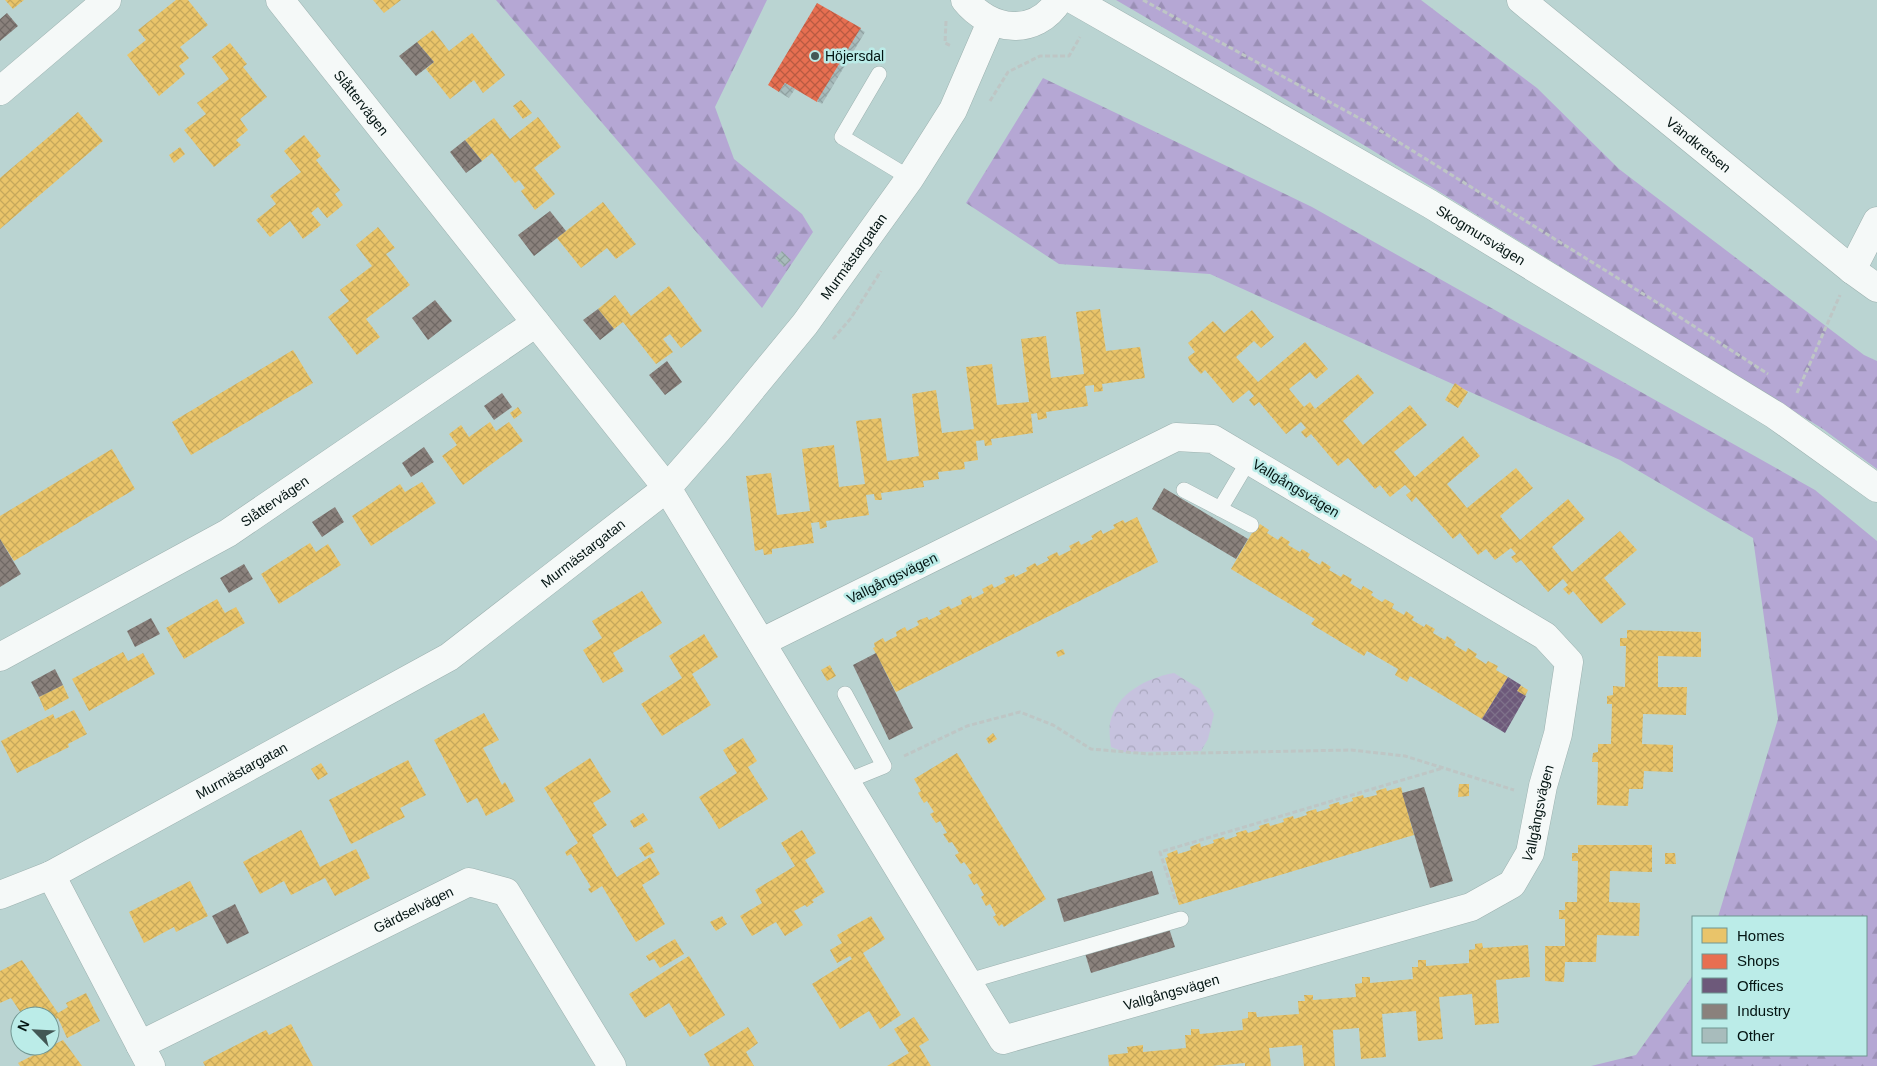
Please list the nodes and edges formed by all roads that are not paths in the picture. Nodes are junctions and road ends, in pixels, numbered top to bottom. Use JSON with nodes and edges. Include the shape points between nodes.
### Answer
{"nodes":[{"id":1,"x":107,"y":0,"type":"edge"},
{"id":2,"x":280,"y":0,"type":"edge"},
{"id":3,"x":964,"y":0,"type":"edge"},
{"id":4,"x":1059,"y":0,"type":"edge"},
{"id":5,"x":1074,"y":0,"type":"edge"},
{"id":6,"x":1521,"y":0,"type":"edge"},
{"id":7,"x":991,"y":22,"type":"junction"},
{"id":8,"x":879,"y":74,"type":"dead end"},
{"id":9,"x":0,"y":91,"type":"edge"},
{"id":10,"x":910,"y":178,"type":"junction"},
{"id":11,"x":1877,"y":221,"type":"edge"},
{"id":12,"x":1852,"y":270,"type":"junction"},
{"id":13,"x":1877,"y":288,"type":"edge"},
{"id":14,"x":536,"y":323,"type":"junction"},
{"id":15,"x":1249,"y":460,"type":"junction"},
{"id":16,"x":667,"y":488,"type":"junction"},
{"id":17,"x":1877,"y":488,"type":"edge"},
{"id":18,"x":1184,"y":490,"type":"dead end"},
{"id":19,"x":1220,"y":509,"type":"junction"},
{"id":20,"x":1251,"y":525,"type":"dead end"},
{"id":21,"x":762,"y":642,"type":"junction"},
{"id":22,"x":0,"y":657,"type":"edge"},
{"id":23,"x":845,"y":694,"type":"dead end"},
{"id":24,"x":847,"y":781,"type":"junction"},
{"id":25,"x":51,"y":874,"type":"junction"},
{"id":26,"x":0,"y":895,"type":"edge"},
{"id":27,"x":1181,"y":919,"type":"road end"},
{"id":28,"x":969,"y":980,"type":"junction"},
{"id":29,"x":146,"y":1055,"type":"edge"},
{"id":30,"x":612,"y":1066,"type":"edge"}],
"edges":[{"from":1,"to":9,"type":"street"},
{"from":2,"to":14,"type":"street","name":"Slåttervägen"},
{"from":3,"to":7,"type":"street","via":[[974,12]]},
{"from":4,"to":7,"type":"street","via":[[1040,19],[1023,26]]},
{"from":5,"to":17,"type":"street","name":"Skogmursvägen","via":[[1430,204],[1775,415]]},
{"from":6,"to":12,"type":"street","name":"Vändkretsen"},
{"from":7,"to":10,"type":"street","name":"Murmästargatan","via":[[953,110]]},
{"from":8,"to":10,"type":"lane","via":[[842,137]]},
{"from":10,"to":16,"type":"street","name":"Murmästargatan","via":[[805,324]]},
{"from":11,"to":12,"type":"street"},
{"from":12,"to":13,"type":"street","name":"Vändkretsen"},
{"from":14,"to":16,"type":"street","name":"Slåttervägen"},
{"from":14,"to":22,"type":"street","name":"Slåttervägen","via":[[228,533]]},
{"from":15,"to":19,"type":"lane"},
{"from":15,"to":21,"type":"street","name":"Vallgångsvägen","via":[[1212,439],[1176,437]]},
{"from":15,"to":28,"type":"street","name":"Vallgångsvägen","via":[[1545,636],[1569,662],[1558,734],[1543,786],[1530,853],[1512,884],[1471,906],[1004,1040]]},
{"from":16,"to":21,"type":"street","name":"Vallgångsvägen"},
{"from":16,"to":25,"type":"street","name":"Murmästargatan","via":[[449,658]]},
{"from":18,"to":19,"type":"lane"},
{"from":19,"to":20,"type":"lane"},
{"from":21,"to":24,"type":"street","name":"Vallgångsvägen"},
{"from":23,"to":24,"type":"lane","via":[[884,766]]},
{"from":24,"to":28,"type":"street","name":"Vallgångsvägen"},
{"from":25,"to":26,"type":"street","name":"Murmästargatan"},
{"from":25,"to":29,"type":"street","name":"Gärdselvägen"},
{"from":27,"to":28,"type":"lane"},
{"from":29,"to":30,"type":"street","name":"Gärdselvägen","via":[[469,882],[506,892]]}]}
